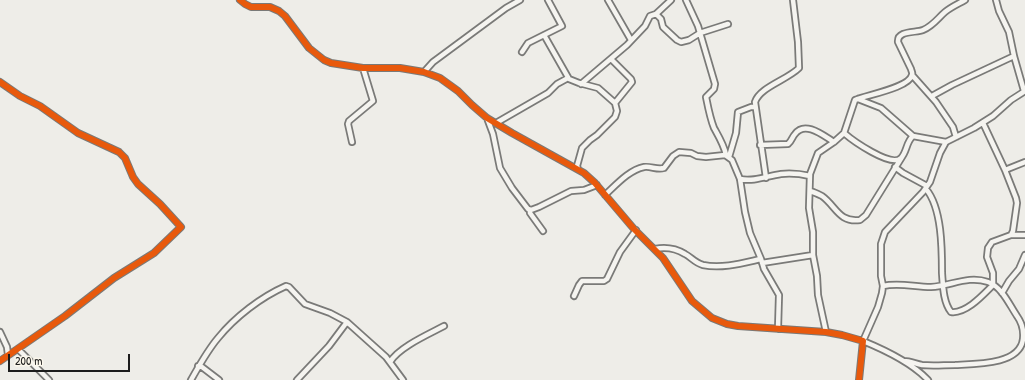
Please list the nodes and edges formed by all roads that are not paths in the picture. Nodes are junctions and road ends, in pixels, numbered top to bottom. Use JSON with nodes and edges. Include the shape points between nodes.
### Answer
{"nodes":[{"id":1,"x":240,"y":0,"type":"edge"},
{"id":2,"x":520,"y":0,"type":"edge"},
{"id":3,"x":548,"y":0,"type":"edge"},
{"id":4,"x":608,"y":0,"type":"edge"},
{"id":5,"x":670,"y":0,"type":"edge"},
{"id":6,"x":686,"y":0,"type":"edge"},
{"id":7,"x":793,"y":0,"type":"edge"},
{"id":8,"x":965,"y":0,"type":"edge"},
{"id":9,"x":996,"y":0,"type":"edge"},
{"id":10,"x":656,"y":14,"type":"junction"},
{"id":11,"x":728,"y":24,"type":"dead end"},
{"id":12,"x":700,"y":33,"type":"junction"},
{"id":13,"x":544,"y":35,"type":"junction"},
{"id":14,"x":631,"y":40,"type":"junction"},
{"id":15,"x":522,"y":52,"type":"dead end"},
{"id":16,"x":1014,"y":56,"type":"junction"},
{"id":17,"x":611,"y":59,"type":"junction"},
{"id":18,"x":363,"y":68,"type":"junction"},
{"id":19,"x":424,"y":72,"type":"junction"},
{"id":20,"x":912,"y":75,"type":"junction"},
{"id":21,"x":568,"y":78,"type":"junction"},
{"id":22,"x":0,"y":82,"type":"edge"},
{"id":23,"x":581,"y":84,"type":"junction"},
{"id":24,"x":1025,"y":91,"type":"edge"},
{"id":25,"x":932,"y":96,"type":"junction"},
{"id":26,"x":858,"y":98,"type":"junction"},
{"id":27,"x":615,"y":103,"type":"junction"},
{"id":28,"x":755,"y":107,"type":"junction"},
{"id":29,"x":487,"y":118,"type":"junction"},
{"id":30,"x":496,"y":123,"type":"junction"},
{"id":31,"x":983,"y":123,"type":"junction"},
{"id":32,"x":844,"y":133,"type":"junction"},
{"id":33,"x":913,"y":136,"type":"junction"},
{"id":34,"x":956,"y":136,"type":"junction"},
{"id":35,"x":352,"y":142,"type":"dead end"},
{"id":36,"x":834,"y":142,"type":"junction"},
{"id":37,"x":946,"y":142,"type":"junction"},
{"id":38,"x":760,"y":145,"type":"junction"},
{"id":39,"x":728,"y":156,"type":"junction"},
{"id":40,"x":902,"y":157,"type":"junction"},
{"id":41,"x":1025,"y":162,"type":"edge"},
{"id":42,"x":895,"y":167,"type":"junction"},
{"id":43,"x":578,"y":169,"type":"junction"},
{"id":44,"x":1005,"y":170,"type":"junction"},
{"id":45,"x":810,"y":176,"type":"junction"},
{"id":46,"x":766,"y":178,"type":"junction"},
{"id":47,"x":740,"y":179,"type":"junction"},
{"id":48,"x":597,"y":186,"type":"junction"},
{"id":49,"x":927,"y":187,"type":"junction"},
{"id":50,"x":810,"y":190,"type":"junction"},
{"id":51,"x":605,"y":195,"type":"junction"},
{"id":52,"x":530,"y":210,"type":"junction"},
{"id":53,"x":636,"y":230,"type":"junction"},
{"id":54,"x":543,"y":231,"type":"dead end"},
{"id":55,"x":1011,"y":235,"type":"junction"},
{"id":56,"x":1025,"y":235,"type":"edge"},
{"id":57,"x":655,"y":249,"type":"junction"},
{"id":58,"x":813,"y":255,"type":"junction"},
{"id":59,"x":1025,"y":255,"type":"edge"},
{"id":60,"x":761,"y":261,"type":"junction"},
{"id":61,"x":943,"y":285,"type":"junction"},
{"id":62,"x":993,"y":285,"type":"junction"},
{"id":63,"x":883,"y":286,"type":"junction"},
{"id":64,"x":1002,"y":293,"type":"junction"},
{"id":65,"x":574,"y":296,"type":"dead end"},
{"id":66,"x":347,"y":322,"type":"junction"},
{"id":67,"x":444,"y":326,"type":"dead end"},
{"id":68,"x":778,"y":329,"type":"junction"},
{"id":69,"x":0,"y":332,"type":"edge"},
{"id":70,"x":826,"y":332,"type":"junction"},
{"id":71,"x":862,"y":341,"type":"junction"},
{"id":72,"x":18,"y":349,"type":"junction"},
{"id":73,"x":8,"y":355,"type":"junction"},
{"id":74,"x":0,"y":360,"type":"edge"},
{"id":75,"x":902,"y":361,"type":"junction"},
{"id":76,"x":390,"y":362,"type":"junction"},
{"id":77,"x":198,"y":366,"type":"junction"},
{"id":78,"x":49,"y":380,"type":"edge"},
{"id":79,"x":191,"y":380,"type":"edge"},
{"id":80,"x":219,"y":380,"type":"edge"},
{"id":81,"x":297,"y":380,"type":"edge"},
{"id":82,"x":403,"y":380,"type":"edge"},
{"id":83,"x":859,"y":380,"type":"edge"},
{"id":84,"x":928,"y":380,"type":"edge"}],
"edges":[{"from":1,"to":18,"type":"street","via":[[251,7],[270,7],[279,11],[309,48],[324,60],[338,65]]},
{"from":2,"to":19,"type":"street","via":[[433,62]]},
{"from":3,"to":13,"type":"street","via":[[562,25]]},
{"from":4,"to":14,"type":"street"},
{"from":5,"to":10,"type":"street"},
{"from":6,"to":12,"type":"street"},
{"from":7,"to":28,"type":"street","via":[[799,68],[761,92],[756,98]]},
{"from":8,"to":20,"type":"street","via":[[947,10],[927,28],[898,37]]},
{"from":9,"to":16,"type":"street","via":[[998,11],[1009,32]]},
{"from":10,"to":12,"type":"street","via":[[661,19],[662,27],[681,42]]},
{"from":10,"to":14,"type":"street","via":[[650,16],[645,26]]},
{"from":11,"to":12,"type":"street"},
{"from":12,"to":39,"type":"street","via":[[715,84],[714,89],[706,96],[707,106],[713,126]]},
{"from":13,"to":15,"type":"street","via":[[528,43]]},
{"from":13,"to":21,"type":"street"},
{"from":14,"to":17,"type":"street"},
{"from":16,"to":24,"type":"street"},
{"from":16,"to":25,"type":"street"},
{"from":17,"to":23,"type":"street"},
{"from":17,"to":27,"type":"street","via":[[633,82]]},
{"from":18,"to":19,"type":"street"},
{"from":18,"to":35,"type":"street","via":[[373,101],[348,121]]},
{"from":19,"to":29,"type":"street","via":[[450,84]]},
{"from":20,"to":25,"type":"street"},
{"from":20,"to":26,"type":"street","via":[[888,91]]},
{"from":21,"to":23,"type":"street"},
{"from":21,"to":30,"type":"street","via":[[548,93]]},
{"from":22,"to":72,"type":"street","via":[[78,133],[119,152],[126,158],[138,184],[181,227],[154,254],[114,278]]},
{"from":23,"to":27,"type":"street","via":[[600,90]]},
{"from":24,"to":31,"type":"street"},
{"from":25,"to":34,"type":"street"},
{"from":26,"to":32,"type":"street","via":[[855,100]]},
{"from":26,"to":33,"type":"street","via":[[881,108]]},
{"from":27,"to":43,"type":"street","via":[[616,117],[582,148]]},
{"from":28,"to":38,"type":"street"},
{"from":28,"to":39,"type":"street","via":[[738,112],[736,134]]},
{"from":29,"to":30,"type":"street"},
{"from":29,"to":52,"type":"street","via":[[500,168]]},
{"from":30,"to":43,"type":"street"},
{"from":31,"to":34,"type":"street"},
{"from":31,"to":44,"type":"street"},
{"from":32,"to":36,"type":"street"},
{"from":32,"to":40,"type":"street","via":[[870,152],[894,160]]},
{"from":33,"to":37,"type":"street"},
{"from":33,"to":40,"type":"street"},
{"from":34,"to":37,"type":"street"},
{"from":36,"to":38,"type":"street","via":[[806,128],[796,133],[788,144]]},
{"from":36,"to":45,"type":"street","via":[[818,153]]},
{"from":37,"to":49,"type":"street"},
{"from":38,"to":46,"type":"street"},
{"from":39,"to":47,"type":"street"},
{"from":39,"to":51,"type":"street","via":[[706,157],[679,152],[664,168],[645,167],[635,170]]},
{"from":40,"to":42,"type":"street"},
{"from":41,"to":44,"type":"street"},
{"from":42,"to":49,"type":"street"},
{"from":42,"to":50,"type":"street","via":[[866,215],[860,220],[845,219],[821,196]]},
{"from":43,"to":48,"type":"street"},
{"from":44,"to":55,"type":"street","via":[[1017,203]]},
{"from":45,"to":46,"type":"street","via":[[783,174]]},
{"from":45,"to":50,"type":"street"},
{"from":46,"to":47,"type":"street"},
{"from":47,"to":60,"type":"street","via":[[750,233]]},
{"from":48,"to":51,"type":"street"},
{"from":48,"to":52,"type":"street","via":[[571,192]]},
{"from":49,"to":61,"type":"street","via":[[940,230]]},
{"from":49,"to":63,"type":"street","via":[[883,236]]},
{"from":50,"to":58,"type":"street"},
{"from":51,"to":53,"type":"street"},
{"from":52,"to":54,"type":"street"},
{"from":53,"to":57,"type":"street"},
{"from":53,"to":65,"type":"street","via":[[620,252],[607,279],[582,280]]},
{"from":55,"to":56,"type":"street"},
{"from":55,"to":62,"type":"street","via":[[992,242],[988,248],[987,257],[993,273]]},
{"from":57,"to":60,"type":"street","via":[[671,248],[703,265],[735,265]]},
{"from":57,"to":68,"type":"street","via":[[692,301],[708,316],[732,325]]},
{"from":58,"to":60,"type":"street"},
{"from":58,"to":70,"type":"street"},
{"from":59,"to":64,"type":"street","via":[[1019,269]]},
{"from":60,"to":68,"type":"street","via":[[779,295]]},
{"from":61,"to":62,"type":"street","via":[[971,278]]},
{"from":61,"to":62,"type":"street","via":[[947,306],[953,313],[966,308]]},
{"from":61,"to":63,"type":"street"},
{"from":62,"to":64,"type":"street"},
{"from":63,"to":71,"type":"street","via":[[878,307]]},
{"from":64,"to":75,"type":"street","via":[[1020,320],[1024,332],[1023,343],[1011,356],[974,365],[923,365]]},
{"from":66,"to":76,"type":"street"},
{"from":66,"to":77,"type":"street","via":[[305,304],[286,286],[264,298],[235,321],[217,339]]},
{"from":66,"to":81,"type":"street","via":[[329,346]]},
{"from":67,"to":76,"type":"street","via":[[421,337],[395,355]]},
{"from":68,"to":70,"type":"street"},
{"from":69,"to":73,"type":"street"},
{"from":70,"to":71,"type":"street"},
{"from":71,"to":75,"type":"street"},
{"from":71,"to":83,"type":"street"},
{"from":72,"to":73,"type":"street"},
{"from":72,"to":78,"type":"street"},
{"from":73,"to":74,"type":"street"},
{"from":75,"to":84,"type":"street"},
{"from":76,"to":82,"type":"street"},
{"from":77,"to":79,"type":"street"},
{"from":77,"to":80,"type":"street"}]}
